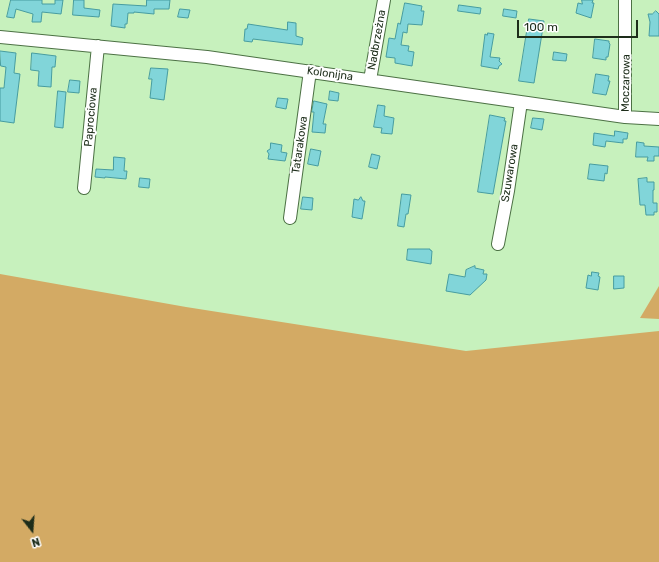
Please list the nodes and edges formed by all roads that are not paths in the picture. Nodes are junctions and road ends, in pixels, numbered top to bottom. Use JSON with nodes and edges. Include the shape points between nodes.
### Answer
{"nodes":[{"id":1,"x":384,"y":0,"type":"edge"},
{"id":2,"x":625,"y":0,"type":"edge"},
{"id":3,"x":0,"y":37,"type":"edge"},
{"id":4,"x":98,"y":46,"type":"junction"},
{"id":5,"x":310,"y":71,"type":"junction"},
{"id":6,"x":370,"y":80,"type":"junction"},
{"id":7,"x":521,"y":102,"type":"junction"},
{"id":8,"x":625,"y":117,"type":"junction"},
{"id":9,"x":659,"y":119,"type":"edge"},
{"id":10,"x":84,"y":188,"type":"dead end"},
{"id":11,"x":290,"y":218,"type":"dead end"},
{"id":12,"x":498,"y":244,"type":"dead end"}],
"edges":[{"from":1,"to":6,"type":"street","name":"Nadbrzeżna"},
{"from":2,"to":8,"type":"street","name":"Moczarowa"},
{"from":3,"to":4,"type":"street","name":"Kolonijna"},
{"from":4,"to":5,"type":"street","name":"Kolonijna"},
{"from":4,"to":10,"type":"street","name":"Paprociowa"},
{"from":5,"to":6,"type":"street","name":"Kolonijna"},
{"from":5,"to":11,"type":"street","name":"Tatarakowa"},
{"from":6,"to":7,"type":"street","name":"Kolonijna"},
{"from":7,"to":8,"type":"street","name":"Kolonijna"},
{"from":7,"to":12,"type":"street","name":"Szuwarowa"},
{"from":8,"to":9,"type":"street","name":"Kolonijna"}]}
